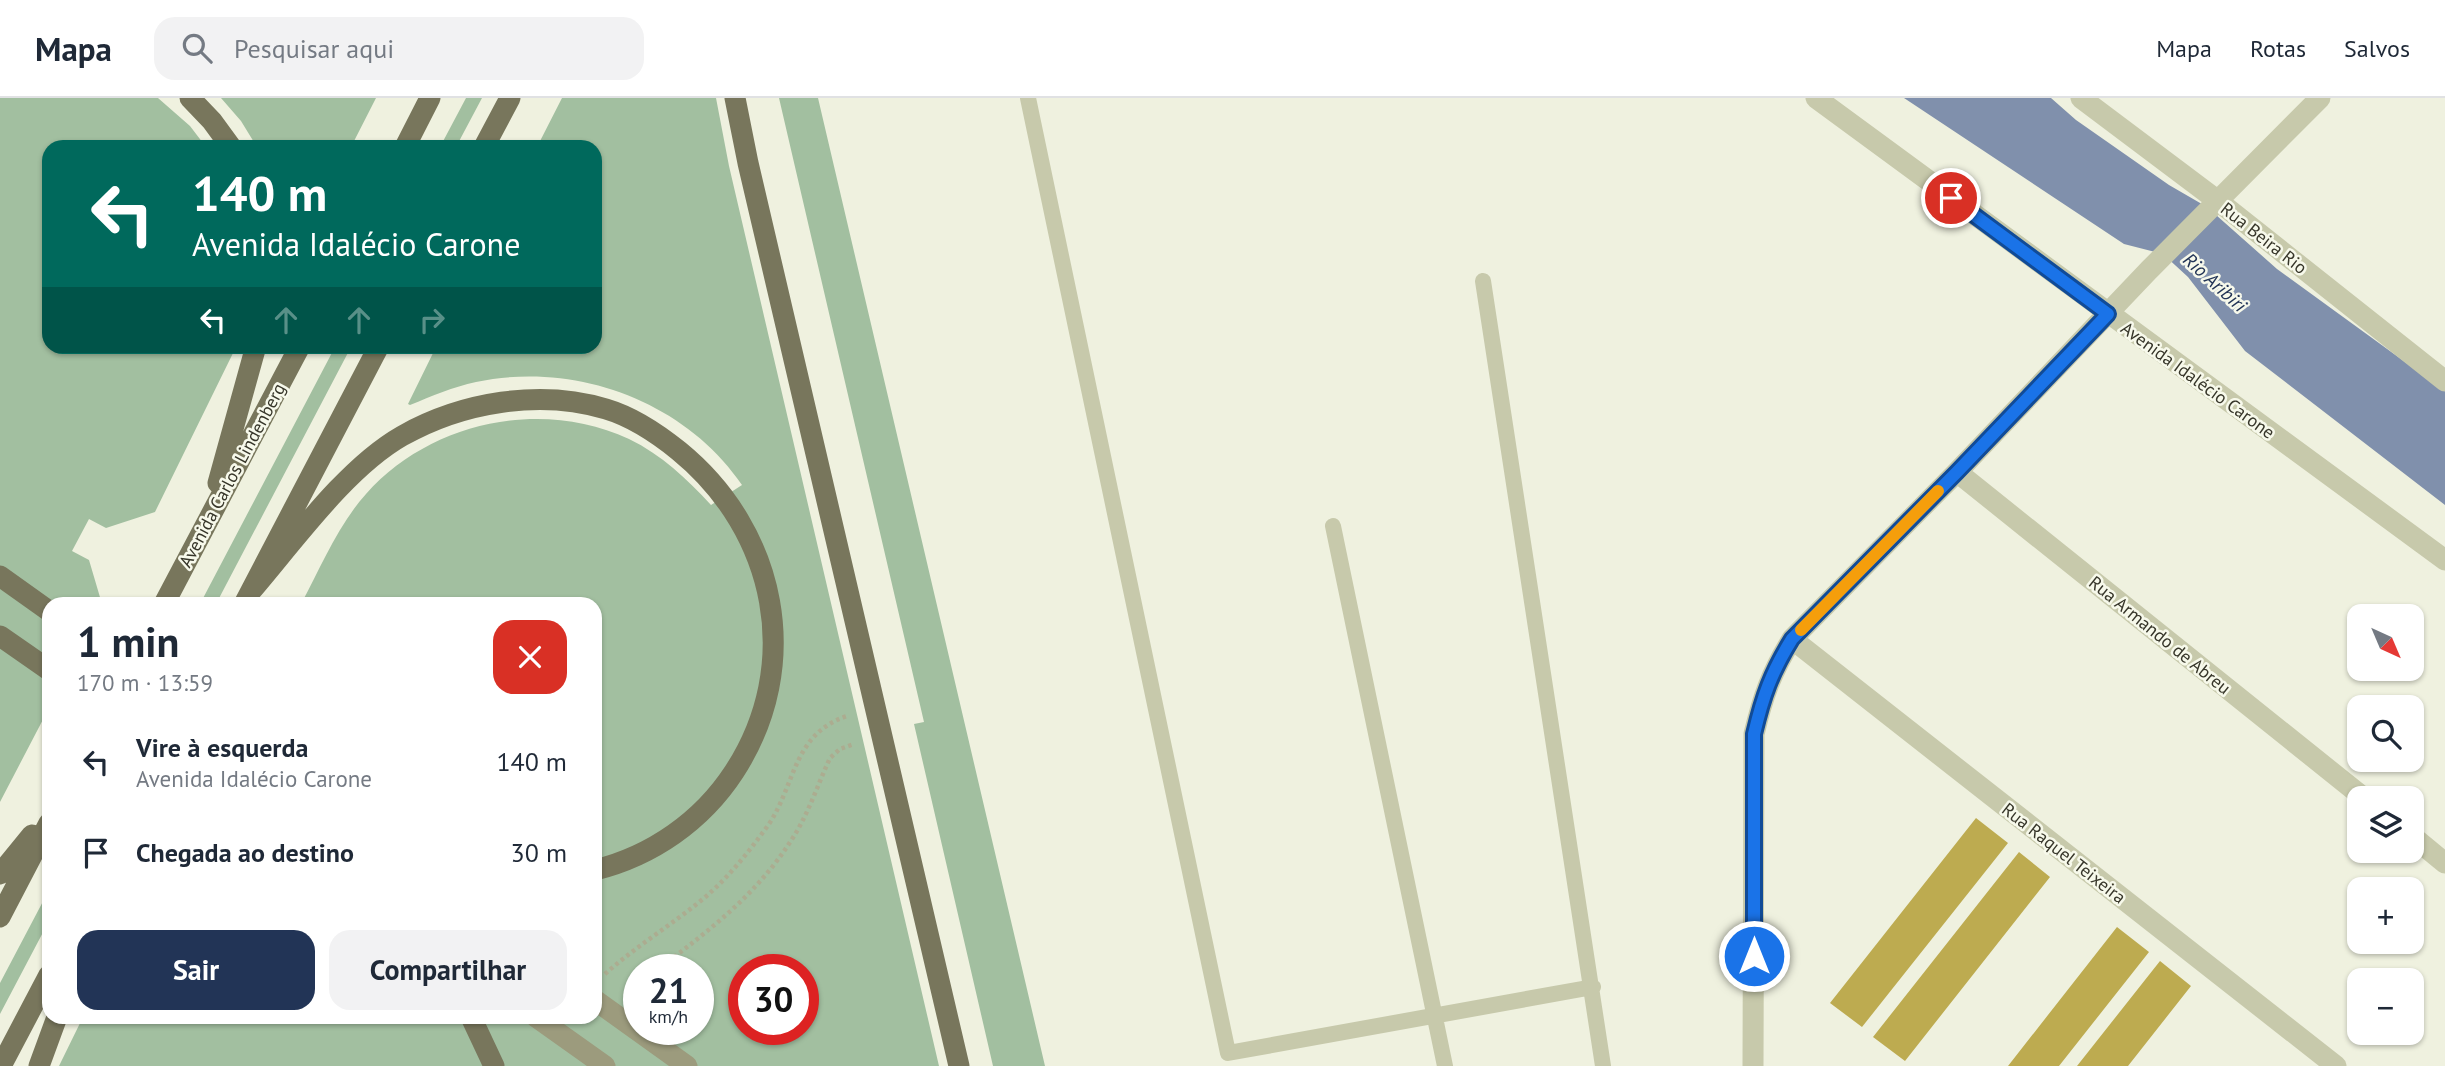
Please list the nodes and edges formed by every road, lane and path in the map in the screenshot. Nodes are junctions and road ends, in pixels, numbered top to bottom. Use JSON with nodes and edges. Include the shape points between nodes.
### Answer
{"nodes":[{"id":1,"x":190,"y":98,"type":"edge"},
{"id":2,"x":430,"y":98,"type":"edge"},
{"id":3,"x":510,"y":98,"type":"edge"},
{"id":4,"x":735,"y":98,"type":"edge"},
{"id":5,"x":1028,"y":98,"type":"edge"},
{"id":6,"x":1816,"y":98,"type":"edge"},
{"id":7,"x":2081,"y":98,"type":"edge"},
{"id":8,"x":2320,"y":98,"type":"edge"},
{"id":9,"x":226,"y":140,"type":"edge"},
{"id":10,"x":409,"y":140,"type":"edge"},
{"id":11,"x":488,"y":140,"type":"edge"},
{"id":12,"x":2214,"y":205,"type":"junction"},
{"id":13,"x":1483,"y":281,"type":"dead end"},
{"id":14,"x":2108,"y":314,"type":"junction"},
{"id":15,"x":254,"y":354,"type":"edge"},
{"id":16,"x":296,"y":354,"type":"edge"},
{"id":17,"x":375,"y":354,"type":"edge"},
{"id":18,"x":2445,"y":381,"type":"edge"},
{"id":19,"x":1957,"y":472,"type":"junction"},
{"id":20,"x":207,"y":522,"type":"junction"},
{"id":21,"x":1333,"y":526,"type":"dead end"},
{"id":22,"x":2445,"y":560,"type":"edge"},
{"id":23,"x":0,"y":576,"type":"edge"},
{"id":24,"x":168,"y":597,"type":"edge"},
{"id":25,"x":248,"y":597,"type":"edge"},
{"id":26,"x":42,"y":606,"type":"edge"},
{"id":27,"x":0,"y":636,"type":"edge"},
{"id":28,"x":1792,"y":639,"type":"junction"},
{"id":29,"x":42,"y":665,"type":"edge"},
{"id":30,"x":876,"y":708,"type":"junction"},
{"id":31,"x":882,"y":735,"type":"junction"},
{"id":32,"x":2349,"y":786,"type":"edge"},
{"id":33,"x":42,"y":823,"type":"edge"},
{"id":34,"x":42,"y":836,"type":"edge"},
{"id":35,"x":2424,"y":846,"type":"edge"},
{"id":36,"x":2445,"y":863,"type":"edge"},
{"id":37,"x":602,"y":868,"type":"edge"},
{"id":38,"x":0,"y":874,"type":"edge"},
{"id":39,"x":0,"y":916,"type":"edge"},
{"id":40,"x":678,"y":954,"type":"edge"},
{"id":41,"x":602,"y":982,"type":"edge"},
{"id":42,"x":1592,"y":987,"type":"junction"},
{"id":43,"x":42,"y":988,"type":"edge"},
{"id":44,"x":602,"y":996,"type":"edge"},
{"id":45,"x":1434,"y":1016,"type":"junction"},
{"id":46,"x":54,"y":1024,"type":"edge"},
{"id":47,"x":474,"y":1024,"type":"edge"},
{"id":48,"x":546,"y":1024,"type":"edge"},
{"id":49,"x":1,"y":1066,"type":"edge"},
{"id":50,"x":39,"y":1066,"type":"edge"},
{"id":51,"x":494,"y":1066,"type":"edge"},
{"id":52,"x":605,"y":1066,"type":"edge"},
{"id":53,"x":687,"y":1066,"type":"edge"},
{"id":54,"x":959,"y":1066,"type":"edge"},
{"id":55,"x":1445,"y":1066,"type":"edge"},
{"id":56,"x":1603,"y":1066,"type":"edge"},
{"id":57,"x":1753,"y":1066,"type":"edge"},
{"id":58,"x":2336,"y":1066,"type":"edge"}],
"edges":[{"from":1,"to":9,"type":"main road"},
{"from":2,"to":10,"type":"main road"},
{"from":3,"to":11,"type":"main road"},
{"from":4,"to":30,"type":"main road"},
{"from":5,"to":45,"type":"lane","via":[[1228,1054]]},
{"from":6,"to":14,"type":"street","name":"Avenida Idalécio Carone"},
{"from":7,"to":12,"type":"street","name":"Rua Beira Rio"},
{"from":8,"to":12,"type":"street"},
{"from":12,"to":14,"type":"street"},
{"from":12,"to":18,"type":"street","name":"Rua Beira Rio"},
{"from":13,"to":42,"type":"lane"},
{"from":14,"to":19,"type":"street"},
{"from":14,"to":22,"type":"street","name":"Avenida Idalécio Carone"},
{"from":15,"to":20,"type":"main road"},
{"from":16,"to":20,"type":"main road","name":"Avenida Carlos Lindenberg"},
{"from":17,"to":25,"type":"main road"},
{"from":19,"to":28,"type":"street"},
{"from":19,"to":32,"type":"street","name":"Rua Armando de Abreu"},
{"from":20,"to":24,"type":"main road","name":"Avenida Carlos Lindenberg"},
{"from":21,"to":45,"type":"lane"},
{"from":23,"to":26,"type":"main road"},
{"from":25,"to":37,"type":"main road","via":[[325,505],[373,457],[400,437],[462,410],[532,400],[569,402],[606,409],[669,443],[697,465],[724,497],[763,570],[774,654],[770,683],[754,737],[725,786],[706,807],[662,843]]},
{"from":27,"to":29,"type":"main road"},
{"from":28,"to":57,"type":"street","via":[[1773,670],[1754,734]]},
{"from":28,"to":58,"type":"street","name":"Rua Raquel Teixeira"},
{"from":30,"to":31,"type":"main road"},
{"from":30,"to":41,"type":"path","via":[[836,720],[816,732],[800,755],[771,820],[727,878],[613,966]]},
{"from":31,"to":40,"type":"path","via":[[835,753],[795,835],[773,867],[718,924]]},
{"from":31,"to":54,"type":"main road"},
{"from":33,"to":38,"type":"main road"},
{"from":34,"to":39,"type":"main road"},
{"from":35,"to":36,"type":"street"},
{"from":42,"to":45,"type":"lane"},
{"from":42,"to":56,"type":"lane"},
{"from":43,"to":49,"type":"main road"},
{"from":44,"to":53,"type":"main road","bridge":true},
{"from":45,"to":55,"type":"lane"},
{"from":46,"to":50,"type":"main road"},
{"from":47,"to":51,"type":"main road"},
{"from":48,"to":52,"type":"main road","bridge":true}]}
